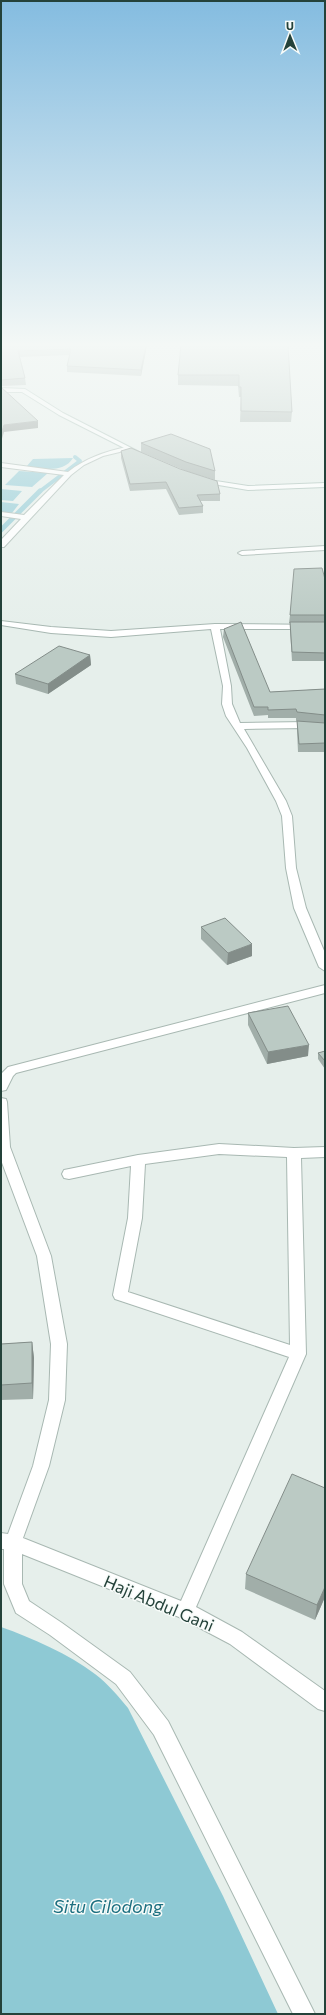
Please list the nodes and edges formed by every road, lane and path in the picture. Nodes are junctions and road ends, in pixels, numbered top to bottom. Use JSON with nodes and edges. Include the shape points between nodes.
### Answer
{"nodes":[{"id":1,"x":109,"y":439,"type":"edge"},
{"id":2,"x":126,"y":449,"type":"junction"},
{"id":3,"x":147,"y":457,"type":"edge"},
{"id":4,"x":1,"y":465,"type":"edge"},
{"id":5,"x":67,"y":474,"type":"junction"},
{"id":6,"x":195,"y":478,"type":"edge"},
{"id":7,"x":325,"y":485,"type":"edge"},
{"id":8,"x":1,"y":514,"type":"edge"},
{"id":9,"x":19,"y":516,"type":"junction"},
{"id":10,"x":1,"y":545,"type":"edge"},
{"id":11,"x":325,"y":548,"type":"edge"},
{"id":12,"x":242,"y":553,"type":"dead end"},
{"id":13,"x":1,"y":623,"type":"edge"},
{"id":14,"x":215,"y":626,"type":"junction"},
{"id":15,"x":325,"y":627,"type":"edge"},
{"id":16,"x":237,"y":726,"type":"junction"},
{"id":17,"x":325,"y":727,"type":"edge"},
{"id":18,"x":322,"y":955,"type":"edge"},
{"id":19,"x":325,"y":967,"type":"edge"},
{"id":20,"x":325,"y":989,"type":"edge"},
{"id":21,"x":1,"y":1087,"type":"edge"},
{"id":22,"x":1,"y":1102,"type":"edge"},
{"id":23,"x":2,"y":1146,"type":"edge"},
{"id":24,"x":325,"y":1152,"type":"edge"},
{"id":25,"x":294,"y":1153,"type":"junction"},
{"id":26,"x":138,"y":1160,"type":"junction"},
{"id":27,"x":69,"y":1174,"type":"dead end"},
{"id":28,"x":298,"y":1354,"type":"junction"},
{"id":29,"x":7,"y":1542,"type":"edge"},
{"id":30,"x":185,"y":1611,"type":"junction"},
{"id":31,"x":325,"y":1702,"type":"edge"},
{"id":32,"x":304,"y":2014,"type":"edge"}],
"edges":[{"from":1,"to":2,"type":"street"},
{"from":2,"to":3,"type":"street"},
{"from":2,"to":5,"type":"street","via":[[101,455]]},
{"from":4,"to":5,"type":"street"},
{"from":5,"to":9,"type":"street"},
{"from":6,"to":7,"type":"street","via":[[216,485],[235,487]]},
{"from":8,"to":9,"type":"street"},
{"from":9,"to":10,"type":"street"},
{"from":11,"to":12,"type":"street"},
{"from":13,"to":14,"type":"street","via":[[111,634]]},
{"from":14,"to":15,"type":"street"},
{"from":14,"to":16,"type":"street","via":[[227,686],[227,704]]},
{"from":16,"to":17,"type":"street"},
{"from":16,"to":18,"type":"street","via":[[252,748],[287,816],[291,868],[300,908]]},
{"from":18,"to":19,"type":"street"},
{"from":20,"to":21,"type":"street","via":[[12,1070]]},
{"from":22,"to":23,"type":"street"},
{"from":23,"to":29,"type":"street","via":[[44,1256],[59,1344],[57,1400],[40,1466]]},
{"from":24,"to":25,"type":"street"},
{"from":25,"to":26,"type":"street","via":[[219,1149]]},
{"from":25,"to":28,"type":"street"},
{"from":26,"to":27,"type":"street"},
{"from":26,"to":28,"type":"street","via":[[135,1218],[120,1295]]},
{"from":28,"to":30,"type":"street"},
{"from":29,"to":30,"type":"street","name":"Haji Abdul Gani"},
{"from":29,"to":32,"type":"street","via":[[13,1584],[22,1607],[123,1678],[161,1728]]},
{"from":30,"to":31,"type":"street","name":"Haji Abdul Gani","via":[[236,1638]]}]}
